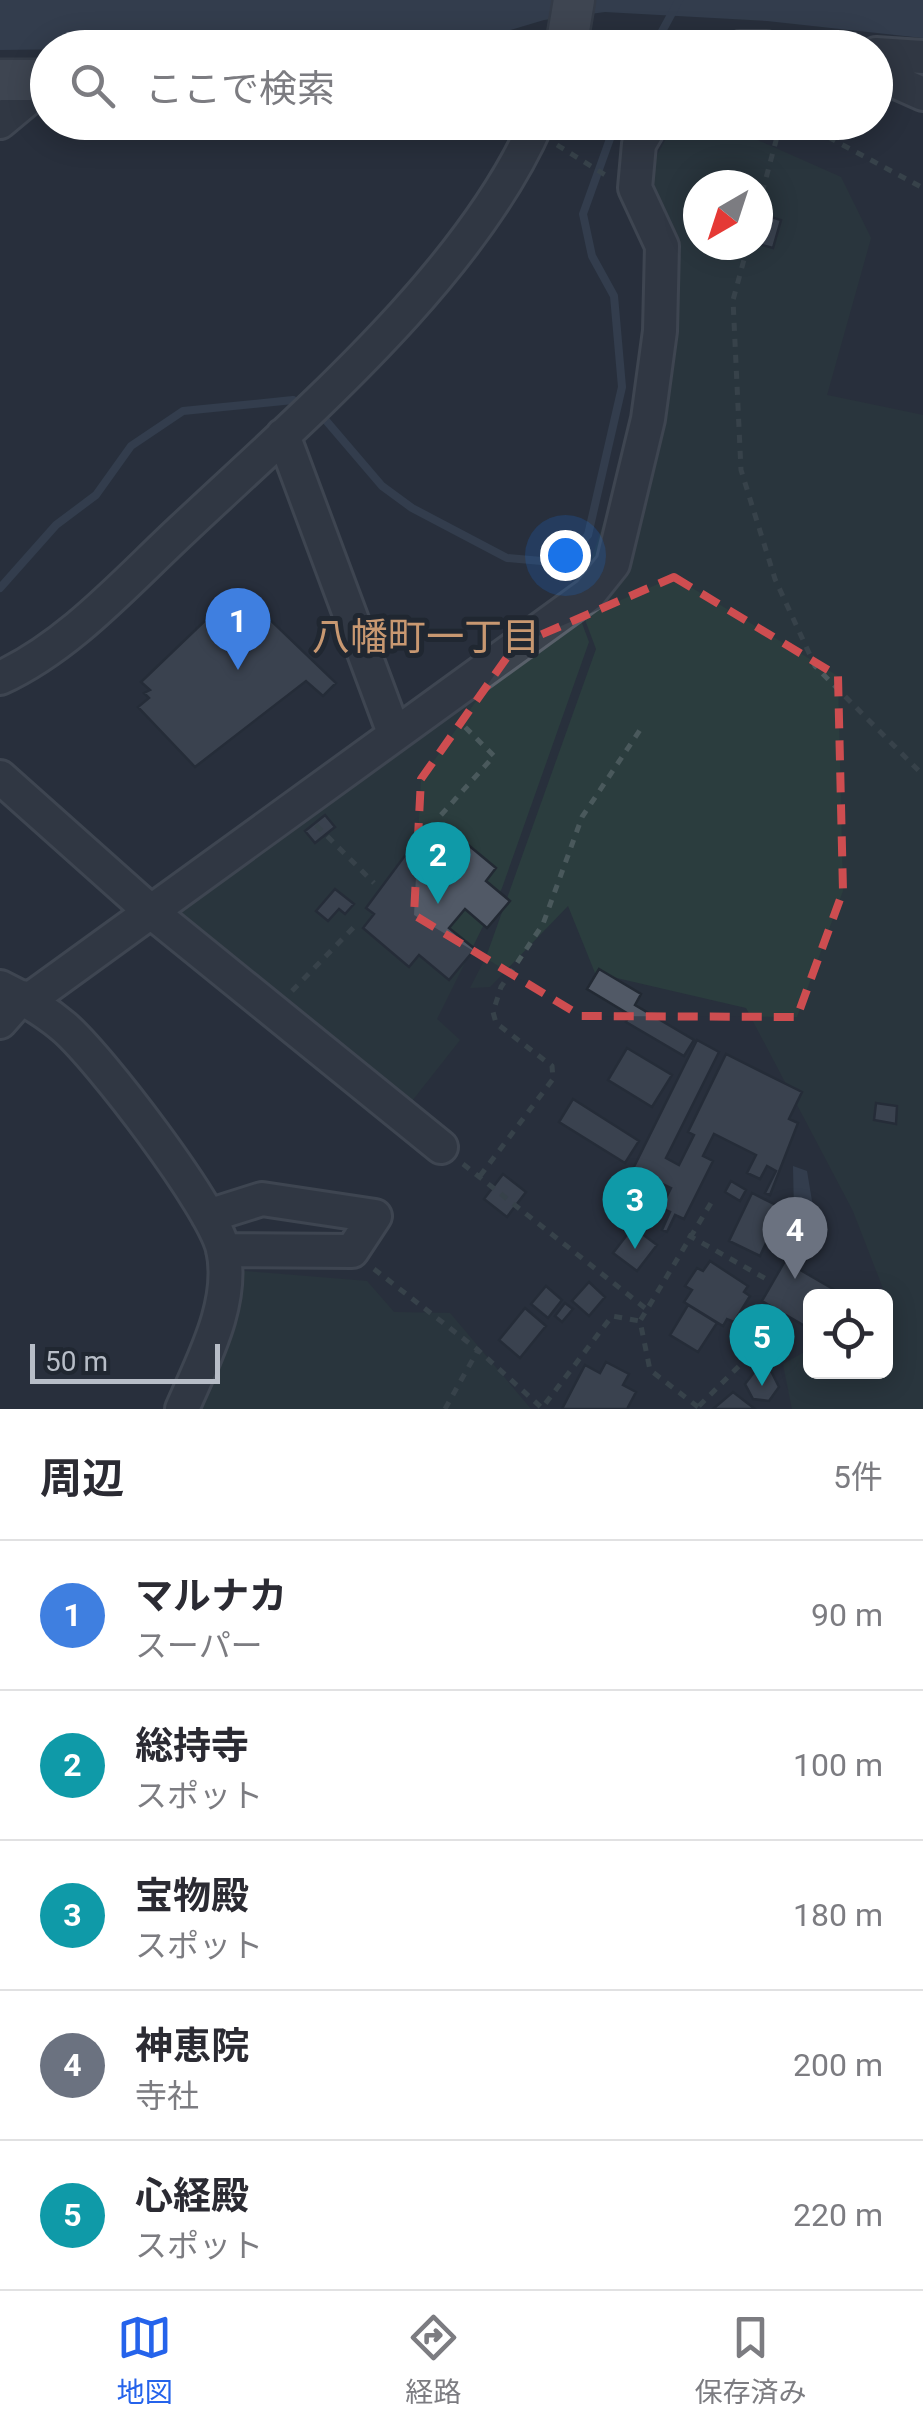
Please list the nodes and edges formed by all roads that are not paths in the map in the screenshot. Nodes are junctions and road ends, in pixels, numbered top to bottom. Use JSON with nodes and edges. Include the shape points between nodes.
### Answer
{"nodes":[{"id":1,"x":893,"y":55,"type":"edge"},
{"id":2,"x":923,"y":57,"type":"edge"},
{"id":3,"x":0,"y":80,"type":"edge"},
{"id":4,"x":30,"y":81,"type":"edge"},
{"id":5,"x":893,"y":81,"type":"edge"},
{"id":6,"x":923,"y":94,"type":"edge"},
{"id":7,"x":30,"y":96,"type":"edge"},
{"id":8,"x":0,"y":122,"type":"edge"},
{"id":9,"x":527,"y":140,"type":"edge"},
{"id":10,"x":641,"y":140,"type":"edge"},
{"id":11,"x":283,"y":435,"type":"junction"},
{"id":12,"x":0,"y":678,"type":"edge"},
{"id":13,"x":394,"y":732,"type":"junction"},
{"id":14,"x":0,"y":778,"type":"edge"},
{"id":15,"x":149,"y":910,"type":"junction"},
{"id":16,"x":17,"y":995,"type":"edge"},
{"id":17,"x":0,"y":1022,"type":"edge"},
{"id":18,"x":441,"y":1147,"type":"dead end"},
{"id":19,"x":208,"y":1216,"type":"junction"},
{"id":20,"x":223,"y":1250,"type":"junction"},
{"id":21,"x":182,"y":1409,"type":"edge"}],
"edges":[{"from":1,"to":2,"type":"street"},
{"from":3,"to":4,"type":"main road"},
{"from":5,"to":6,"type":"street"},
{"from":7,"to":8,"type":"street"},
{"from":9,"to":11,"type":"street","via":[[480,221],[439,272]]},
{"from":10,"to":13,"type":"street","via":[[634,188],[662,246],[660,331],[648,418],[612,564],[589,594]]},
{"from":11,"to":12,"type":"street","via":[[62,640]]},
{"from":11,"to":13,"type":"street"},
{"from":13,"to":15,"type":"street"},
{"from":14,"to":15,"type":"street"},
{"from":15,"to":16,"type":"street"},
{"from":15,"to":18,"type":"street"},
{"from":16,"to":17,"type":"street"},
{"from":16,"to":19,"type":"street","via":[[65,1028],[106,1071]]},
{"from":19,"to":20,"type":"street"},
{"from":19,"to":20,"type":"street","via":[[262,1199],[375,1216],[352,1252]]},
{"from":20,"to":21,"type":"street","via":[[212,1340]]}]}
